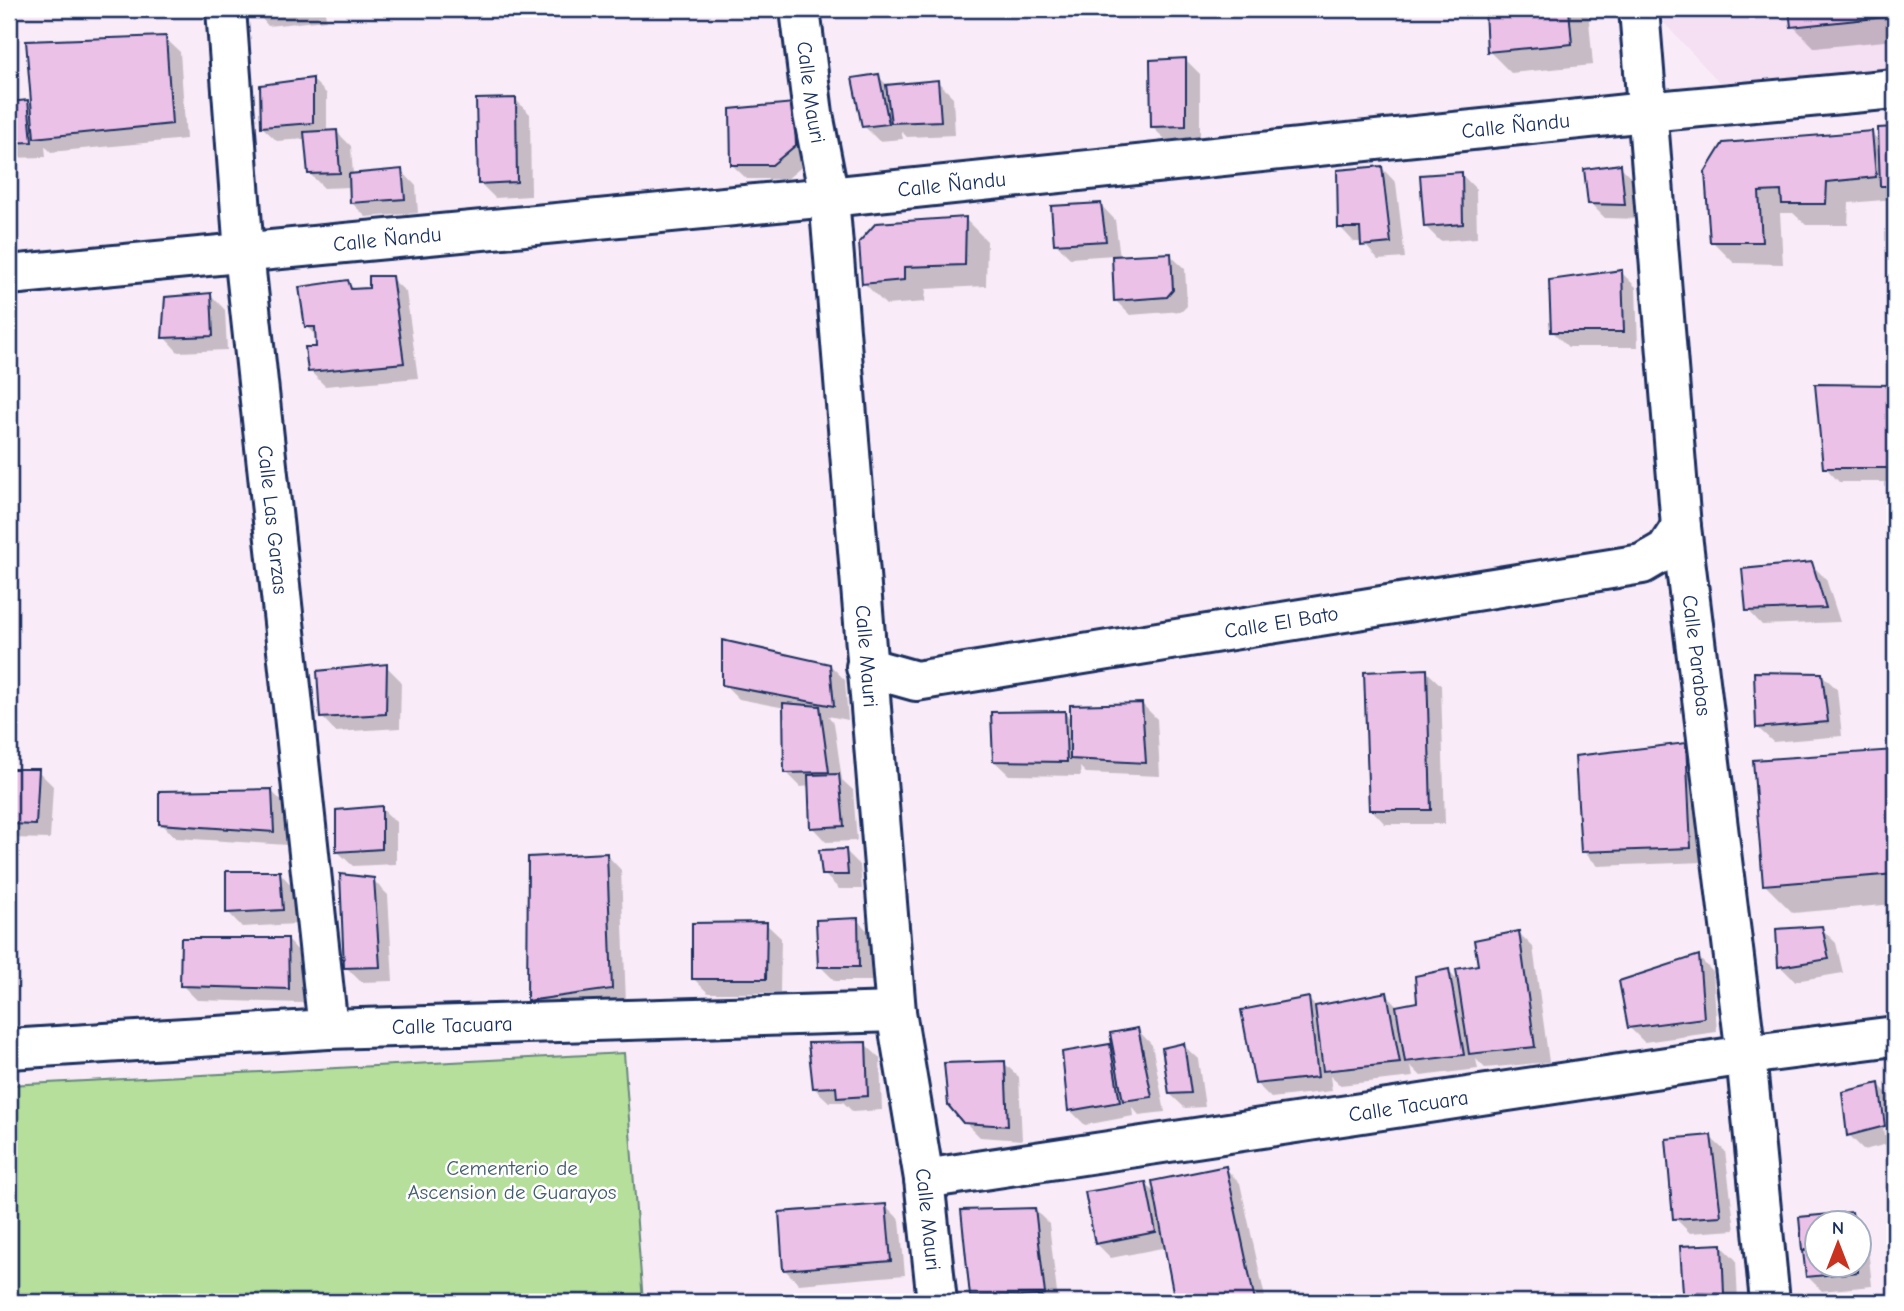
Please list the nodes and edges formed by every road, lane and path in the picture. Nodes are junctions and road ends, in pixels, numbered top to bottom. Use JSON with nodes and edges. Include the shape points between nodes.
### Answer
{"nodes":[{"id":1,"x":226,"y":9,"type":"edge"},
{"id":2,"x":800,"y":9,"type":"edge"},
{"id":3,"x":1639,"y":9,"type":"edge"},
{"id":4,"x":1895,"y":89,"type":"edge"},
{"id":5,"x":1646,"y":112,"type":"junction"},
{"id":6,"x":829,"y":197,"type":"junction"},
{"id":7,"x":244,"y":253,"type":"junction"},
{"id":8,"x":9,"y":275,"type":"edge"},
{"id":9,"x":1681,"y":527,"type":"junction"},
{"id":10,"x":866,"y":667,"type":"junction"},
{"id":11,"x":916,"y":681,"type":"junction"},
{"id":12,"x":877,"y":754,"type":"junction"},
{"id":13,"x":896,"y":1012,"type":"junction"},
{"id":14,"x":328,"y":1029,"type":"junction"},
{"id":15,"x":1895,"y":1036,"type":"edge"},
{"id":16,"x":9,"y":1049,"type":"edge"},
{"id":17,"x":1746,"y":1055,"type":"junction"},
{"id":18,"x":924,"y":1179,"type":"junction"},
{"id":19,"x":937,"y":1302,"type":"edge"},
{"id":20,"x":1770,"y":1302,"type":"edge"}],
"edges":[{"from":1,"to":7,"type":"street","name":"Calle Las Garzas"},
{"from":2,"to":6,"type":"street","name":"Calle Mauri"},
{"from":3,"to":5,"type":"street","name":"Calle Parabas"},
{"from":4,"to":5,"type":"street","name":"Calle Ñandu"},
{"from":5,"to":6,"type":"street","name":"Calle Ñandu"},
{"from":5,"to":9,"type":"street","name":"Calle Parabas"},
{"from":6,"to":7,"type":"street","name":"Calle Ñandu"},
{"from":6,"to":10,"type":"street","name":"Calle Mauri"},
{"from":7,"to":8,"type":"street","name":"Calle Ñandu"},
{"from":7,"to":14,"type":"street","name":"Calle Las Garzas"},
{"from":9,"to":11,"type":"street","name":"Calle El Bato","via":[[1666,550],[1642,564]]},
{"from":9,"to":17,"type":"street","name":"Calle Parabas"},
{"from":10,"to":11,"type":"street","name":"Calle El Bato"},
{"from":10,"to":12,"type":"street","name":"Calle Mauri"},
{"from":11,"to":12,"type":"street","via":[[894,707]]},
{"from":12,"to":13,"type":"street","name":"Calle Mauri"},
{"from":13,"to":14,"type":"street","name":"Calle Tacuara"},
{"from":13,"to":18,"type":"street","name":"Calle Mauri"},
{"from":14,"to":16,"type":"street","name":"Calle Tacuara"},
{"from":15,"to":17,"type":"street","name":"Calle Tacuara"},
{"from":17,"to":18,"type":"street","name":"Calle Tacuara"},
{"from":17,"to":20,"type":"street","name":"Calle Parabas"},
{"from":18,"to":19,"type":"street","name":"Calle Mauri"}]}
